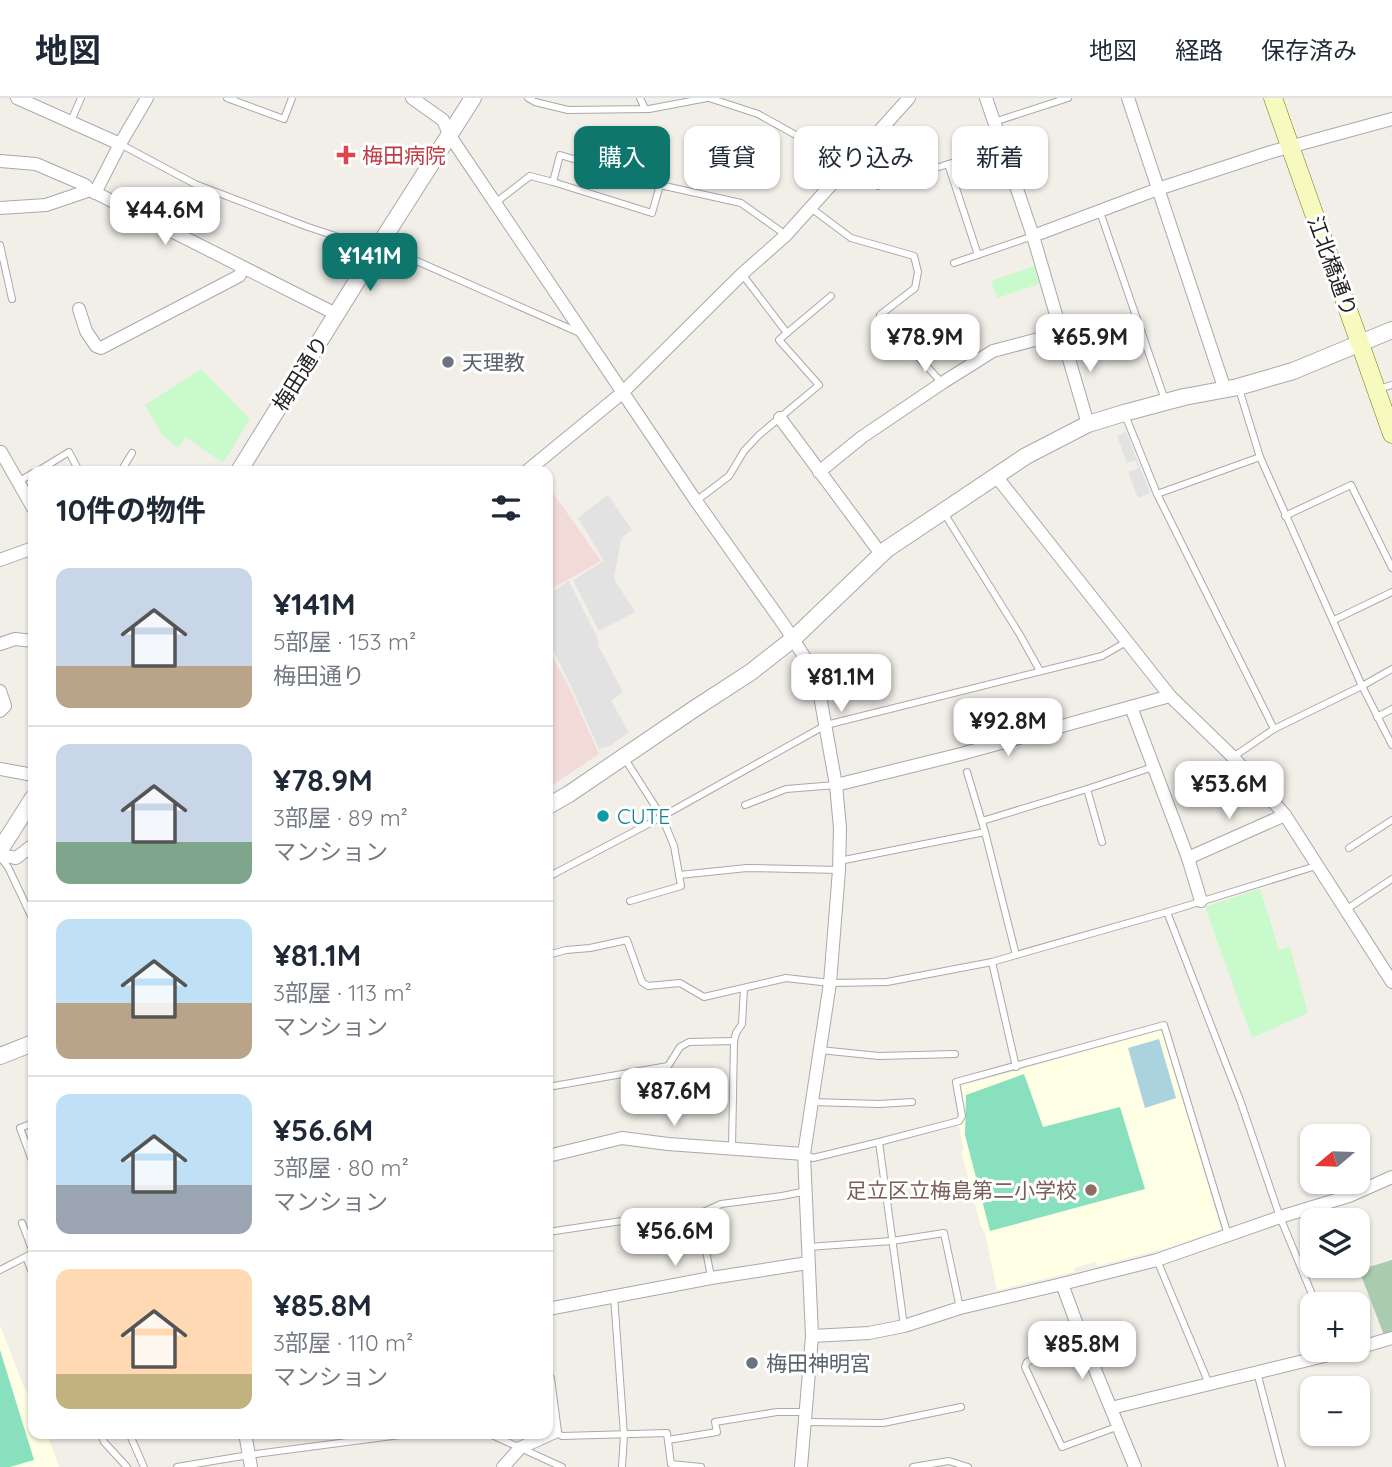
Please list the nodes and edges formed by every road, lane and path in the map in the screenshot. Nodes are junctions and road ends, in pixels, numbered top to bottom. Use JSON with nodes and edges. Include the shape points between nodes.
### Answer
{"nodes":[{"id":1,"x":81,"y":98,"type":"edge"},
{"id":2,"x":147,"y":98,"type":"edge"},
{"id":3,"x":227,"y":98,"type":"edge"},
{"id":4,"x":292,"y":98,"type":"edge"},
{"id":5,"x":412,"y":98,"type":"edge"},
{"id":6,"x":473,"y":98,"type":"edge"},
{"id":7,"x":528,"y":98,"type":"edge"},
{"id":8,"x":640,"y":98,"type":"edge"},
{"id":9,"x":708,"y":98,"type":"edge"},
{"id":10,"x":909,"y":98,"type":"edge"},
{"id":11,"x":986,"y":98,"type":"edge"},
{"id":12,"x":1068,"y":98,"type":"edge"},
{"id":13,"x":1128,"y":98,"type":"edge"},
{"id":14,"x":1273,"y":98,"type":"edge"},
{"id":15,"x":24,"y":99,"type":"edge"},
{"id":16,"x":1051,"y":101,"type":"edge"},
{"id":17,"x":645,"y":109,"type":"junction"},
{"id":18,"x":1392,"y":119,"type":"edge"},
{"id":19,"x":994,"y":122,"type":"junction"},
{"id":20,"x":71,"y":123,"type":"junction"},
{"id":21,"x":883,"y":126,"type":"edge"},
{"id":22,"x":996,"y":126,"type":"edge"},
{"id":23,"x":794,"y":133,"type":"edge"},
{"id":24,"x":450,"y":136,"type":"junction"},
{"id":25,"x":120,"y":144,"type":"junction"},
{"id":26,"x":1290,"y":147,"type":"junction"},
{"id":27,"x":574,"y":159,"type":"edge"},
{"id":28,"x":0,"y":161,"type":"edge"},
{"id":29,"x":952,"y":163,"type":"edge"},
{"id":30,"x":948,"y":164,"type":"junction"},
{"id":31,"x":938,"y":167,"type":"edge"},
{"id":32,"x":553,"y":182,"type":"junction"},
{"id":33,"x":670,"y":187,"type":"edge"},
{"id":34,"x":574,"y":189,"type":"edge"},
{"id":35,"x":575,"y":189,"type":"edge"},
{"id":36,"x":659,"y":189,"type":"edge"},
{"id":37,"x":827,"y":189,"type":"edge"},
{"id":38,"x":1017,"y":189,"type":"edge"},
{"id":39,"x":1158,"y":189,"type":"junction"},
{"id":40,"x":92,"y":192,"type":"junction"},
{"id":41,"x":495,"y":203,"type":"junction"},
{"id":42,"x":0,"y":208,"type":"edge"},
{"id":43,"x":811,"y":208,"type":"junction"},
{"id":44,"x":1100,"y":211,"type":"junction"},
{"id":45,"x":786,"y":235,"type":"junction"},
{"id":46,"x":1033,"y":236,"type":"junction"},
{"id":47,"x":0,"y":245,"type":"edge"},
{"id":48,"x":378,"y":247,"type":"junction"},
{"id":49,"x":978,"y":255,"type":"junction"},
{"id":50,"x":954,"y":263,"type":"dead end"},
{"id":51,"x":244,"y":268,"type":"junction"},
{"id":52,"x":742,"y":274,"type":"junction"},
{"id":53,"x":831,"y":296,"type":"dead end"},
{"id":54,"x":12,"y":299,"type":"dead end"},
{"id":55,"x":79,"y":309,"type":"dead end"},
{"id":56,"x":336,"y":314,"type":"junction"},
{"id":57,"x":1392,"y":330,"type":"edge"},
{"id":58,"x":787,"y":333,"type":"junction"},
{"id":59,"x":1061,"y":333,"type":"junction"},
{"id":60,"x":582,"y":334,"type":"junction"},
{"id":61,"x":1360,"y":343,"type":"junction"},
{"id":62,"x":942,"y":383,"type":"junction"},
{"id":63,"x":1384,"y":387,"type":"edge"},
{"id":64,"x":1232,"y":388,"type":"junction"},
{"id":65,"x":622,"y":393,"type":"junction"},
{"id":66,"x":1165,"y":402,"type":"junction"},
{"id":67,"x":1124,"y":412,"type":"junction"},
{"id":68,"x":780,"y":418,"type":"junction"},
{"id":69,"x":1088,"y":424,"type":"junction"},
{"id":70,"x":1392,"y":434,"type":"edge"},
{"id":71,"x":0,"y":452,"type":"edge"},
{"id":72,"x":132,"y":453,"type":"dead end"},
{"id":73,"x":1260,"y":457,"type":"junction"},
{"id":74,"x":45,"y":466,"type":"edge"},
{"id":75,"x":76,"y":466,"type":"edge"},
{"id":76,"x":124,"y":466,"type":"edge"},
{"id":77,"x":242,"y":466,"type":"edge"},
{"id":78,"x":533,"y":466,"type":"edge"},
{"id":79,"x":819,"y":471,"type":"junction"},
{"id":80,"x":28,"y":476,"type":"edge"},
{"id":81,"x":996,"y":477,"type":"junction"},
{"id":82,"x":19,"y":482,"type":"junction"},
{"id":83,"x":1157,"y":494,"type":"junction"},
{"id":84,"x":28,"y":499,"type":"edge"},
{"id":85,"x":696,"y":501,"type":"junction"},
{"id":86,"x":943,"y":511,"type":"junction"},
{"id":87,"x":1285,"y":516,"type":"junction"},
{"id":88,"x":28,"y":550,"type":"edge"},
{"id":89,"x":881,"y":554,"type":"junction"},
{"id":90,"x":0,"y":560,"type":"edge"},
{"id":91,"x":1392,"y":568,"type":"edge"},
{"id":92,"x":1392,"y":592,"type":"edge"},
{"id":93,"x":1334,"y":621,"type":"junction"},
{"id":94,"x":793,"y":639,"type":"junction"},
{"id":95,"x":28,"y":641,"type":"edge"},
{"id":96,"x":1128,"y":641,"type":"junction"},
{"id":97,"x":0,"y":645,"type":"edge"},
{"id":98,"x":1392,"y":669,"type":"edge"},
{"id":99,"x":1040,"y":671,"type":"junction"},
{"id":100,"x":1362,"y":686,"type":"junction"},
{"id":101,"x":0,"y":691,"type":"edge"},
{"id":102,"x":1170,"y":696,"type":"junction"},
{"id":103,"x":1131,"y":707,"type":"junction"},
{"id":104,"x":1392,"y":709,"type":"edge"},
{"id":105,"x":0,"y":711,"type":"edge"},
{"id":106,"x":1377,"y":717,"type":"junction"},
{"id":107,"x":826,"y":725,"type":"junction"},
{"id":108,"x":1274,"y":729,"type":"junction"},
{"id":109,"x":1392,"y":745,"type":"edge"},
{"id":110,"x":624,"y":757,"type":"junction"},
{"id":111,"x":1233,"y":757,"type":"junction"},
{"id":112,"x":1153,"y":767,"type":"junction"},
{"id":113,"x":0,"y":769,"type":"edge"},
{"id":114,"x":967,"y":772,"type":"dead end"},
{"id":115,"x":28,"y":774,"type":"edge"},
{"id":116,"x":836,"y":785,"type":"junction"},
{"id":117,"x":1087,"y":789,"type":"junction"},
{"id":118,"x":553,"y":803,"type":"edge"},
{"id":119,"x":745,"y":805,"type":"dead end"},
{"id":120,"x":28,"y":806,"type":"edge"},
{"id":121,"x":1284,"y":815,"type":"junction"},
{"id":122,"x":662,"y":817,"type":"junction"},
{"id":123,"x":1392,"y":820,"type":"edge"},
{"id":124,"x":982,"y":821,"type":"junction"},
{"id":125,"x":985,"y":832,"type":"junction"},
{"id":126,"x":1102,"y":842,"type":"dead end"},
{"id":127,"x":1349,"y":848,"type":"dead end"},
{"id":128,"x":28,"y":849,"type":"edge"},
{"id":129,"x":0,"y":854,"type":"edge"},
{"id":130,"x":1188,"y":858,"type":"junction"},
{"id":131,"x":839,"y":865,"type":"junction"},
{"id":132,"x":1318,"y":866,"type":"junction"},
{"id":133,"x":553,"y":874,"type":"edge"},
{"id":134,"x":679,"y":875,"type":"junction"},
{"id":135,"x":1392,"y":879,"type":"edge"},
{"id":136,"x":630,"y":901,"type":"dead end"},
{"id":137,"x":1201,"y":901,"type":"junction"},
{"id":138,"x":28,"y":909,"type":"edge"},
{"id":139,"x":1347,"y":909,"type":"junction"},
{"id":140,"x":1167,"y":912,"type":"junction"},
{"id":141,"x":553,"y":954,"type":"edge"},
{"id":142,"x":1016,"y":955,"type":"junction"},
{"id":143,"x":992,"y":961,"type":"junction"},
{"id":144,"x":1392,"y":982,"type":"edge"},
{"id":145,"x":830,"y":983,"type":"junction"},
{"id":146,"x":744,"y":988,"type":"junction"},
{"id":147,"x":734,"y":1041,"type":"junction"},
{"id":148,"x":28,"y":1045,"type":"edge"},
{"id":149,"x":820,"y":1050,"type":"junction"},
{"id":150,"x":956,"y":1054,"type":"dead end"},
{"id":151,"x":0,"y":1056,"type":"edge"},
{"id":152,"x":1016,"y":1067,"type":"junction"},
{"id":153,"x":553,"y":1086,"type":"edge"},
{"id":154,"x":812,"y":1102,"type":"junction"},
{"id":155,"x":912,"y":1102,"type":"dead end"},
{"id":156,"x":28,"y":1125,"type":"edge"},
{"id":157,"x":879,"y":1142,"type":"junction"},
{"id":158,"x":732,"y":1148,"type":"junction"},
{"id":159,"x":28,"y":1150,"type":"edge"},
{"id":160,"x":804,"y":1154,"type":"junction"},
{"id":161,"x":553,"y":1155,"type":"edge"},
{"id":162,"x":1392,"y":1177,"type":"edge"},
{"id":163,"x":807,"y":1191,"type":"junction"},
{"id":164,"x":699,"y":1213,"type":"junction"},
{"id":165,"x":1280,"y":1217,"type":"junction"},
{"id":166,"x":22,"y":1223,"type":"dead end"},
{"id":167,"x":553,"y":1231,"type":"edge"},
{"id":168,"x":1228,"y":1236,"type":"junction"},
{"id":169,"x":892,"y":1241,"type":"junction"},
{"id":170,"x":28,"y":1244,"type":"edge"},
{"id":171,"x":808,"y":1247,"type":"junction"},
{"id":172,"x":28,"y":1256,"type":"edge"},
{"id":173,"x":1157,"y":1260,"type":"junction"},
{"id":174,"x":808,"y":1263,"type":"junction"},
{"id":175,"x":0,"y":1270,"type":"edge"},
{"id":176,"x":711,"y":1278,"type":"junction"},
{"id":177,"x":1062,"y":1284,"type":"junction"},
{"id":178,"x":1311,"y":1292,"type":"edge"},
{"id":179,"x":614,"y":1296,"type":"junction"},
{"id":180,"x":553,"y":1308,"type":"edge"},
{"id":181,"x":960,"y":1308,"type":"junction"},
{"id":182,"x":904,"y":1326,"type":"junction"},
{"id":183,"x":812,"y":1336,"type":"junction"},
{"id":184,"x":1082,"y":1338,"type":"junction"},
{"id":185,"x":1392,"y":1338,"type":"edge"},
{"id":186,"x":1370,"y":1344,"type":"edge"},
{"id":187,"x":1300,"y":1360,"type":"edge"},
{"id":188,"x":1258,"y":1371,"type":"junction"},
{"id":189,"x":1209,"y":1384,"type":"junction"},
{"id":190,"x":961,"y":1407,"type":"dead end"},
{"id":191,"x":1111,"y":1408,"type":"junction"},
{"id":192,"x":553,"y":1417,"type":"edge"},
{"id":193,"x":805,"y":1417,"type":"junction"},
{"id":194,"x":1119,"y":1426,"type":"junction"},
{"id":195,"x":555,"y":1432,"type":"joint"},
{"id":196,"x":624,"y":1434,"type":"junction"},
{"id":197,"x":103,"y":1439,"type":"edge"},
{"id":198,"x":132,"y":1439,"type":"edge"},
{"id":199,"x":246,"y":1439,"type":"edge"},
{"id":200,"x":372,"y":1439,"type":"edge"},
{"id":201,"x":501,"y":1439,"type":"edge"},
{"id":202,"x":540,"y":1439,"type":"edge"},
{"id":203,"x":668,"y":1440,"type":"junction"},
{"id":204,"x":520,"y":1448,"type":"junction"},
{"id":205,"x":250,"y":1461,"type":"edge"},
{"id":206,"x":127,"y":1467,"type":"edge"},
{"id":207,"x":144,"y":1467,"type":"edge"},
{"id":208,"x":177,"y":1467,"type":"edge"},
{"id":209,"x":503,"y":1467,"type":"edge"},
{"id":210,"x":562,"y":1467,"type":"edge"},
{"id":211,"x":622,"y":1467,"type":"edge"},
{"id":212,"x":701,"y":1467,"type":"edge"},
{"id":213,"x":801,"y":1467,"type":"edge"},
{"id":214,"x":916,"y":1467,"type":"edge"},
{"id":215,"x":968,"y":1467,"type":"edge"},
{"id":216,"x":1133,"y":1467,"type":"edge"},
{"id":217,"x":1282,"y":1467,"type":"edge"}],
"edges":[{"from":1,"to":20,"type":"lane"},
{"from":2,"to":25,"type":"street"},
{"from":3,"to":4,"type":"lane","via":[[284,118]]},
{"from":5,"to":24,"type":"street","via":[[443,120]]},
{"from":6,"to":24,"type":"street","name":"梅田通り"},
{"from":7,"to":17,"type":"lane","via":[[568,110]]},
{"from":8,"to":17,"type":"lane"},
{"from":9,"to":17,"type":"lane"},
{"from":9,"to":23,"type":"lane","via":[[758,114]]},
{"from":10,"to":21,"type":"street"},
{"from":11,"to":19,"type":"street"},
{"from":12,"to":16,"type":"lane"},
{"from":13,"to":39,"type":"street"},
{"from":14,"to":26,"type":"main road","name":"江北橋通り"},
{"from":15,"to":20,"type":"street"},
{"from":16,"to":19,"type":"lane"},
{"from":18,"to":26,"type":"street"},
{"from":19,"to":22,"type":"street"},
{"from":20,"to":25,"type":"street"},
{"from":24,"to":41,"type":"street"},
{"from":24,"to":48,"type":"street","name":"梅田通り"},
{"from":25,"to":40,"type":"street"},
{"from":25,"to":48,"type":"lane","via":[[195,184],[308,227]]},
{"from":26,"to":39,"type":"street"},
{"from":26,"to":61,"type":"main road","name":"江北橋通り"},
{"from":27,"to":32,"type":"lane","via":[[560,155]]},
{"from":28,"to":40,"type":"street","via":[[36,164]]},
{"from":29,"to":30,"type":"lane"},
{"from":30,"to":31,"type":"lane"},
{"from":30,"to":49,"type":"lane"},
{"from":32,"to":34,"type":"lane"},
{"from":32,"to":41,"type":"lane","via":[[530,176]]},
{"from":33,"to":45,"type":"lane","via":[[741,203]]},
{"from":35,"to":36,"type":"lane","via":[[652,213]]},
{"from":37,"to":43,"type":"street"},
{"from":38,"to":46,"type":"street"},
{"from":39,"to":44,"type":"street"},
{"from":39,"to":64,"type":"street"},
{"from":40,"to":42,"type":"street","via":[[46,205]]},
{"from":40,"to":51,"type":"street"},
{"from":41,"to":60,"type":"street"},
{"from":43,"to":45,"type":"street"},
{"from":43,"to":62,"type":"lane","via":[[852,238],[914,256],[915,288],[880,314]]},
{"from":44,"to":46,"type":"street"},
{"from":44,"to":66,"type":"lane"},
{"from":45,"to":52,"type":"street"},
{"from":46,"to":49,"type":"lane"},
{"from":46,"to":59,"type":"street"},
{"from":47,"to":54,"type":"lane"},
{"from":48,"to":56,"type":"street","name":"梅田通り"},
{"from":48,"to":60,"type":"lane"},
{"from":49,"to":50,"type":"lane"},
{"from":51,"to":55,"type":"street","via":[[239,276],[101,348],[86,331]]},
{"from":51,"to":56,"type":"street"},
{"from":52,"to":58,"type":"lane"},
{"from":52,"to":65,"type":"street"},
{"from":53,"to":58,"type":"lane"},
{"from":56,"to":77,"type":"street","name":"梅田通り"},
{"from":57,"to":61,"type":"street"},
{"from":58,"to":68,"type":"lane","via":[[779,340],[820,385]]},
{"from":59,"to":62,"type":"street","via":[[993,351]]},
{"from":59,"to":69,"type":"street"},
{"from":60,"to":65,"type":"street"},
{"from":61,"to":63,"type":"main road","name":"江北橋通り"},
{"from":61,"to":64,"type":"street","via":[[1293,371]]},
{"from":62,"to":79,"type":"street"},
{"from":63,"to":70,"type":"main road","name":"江北橋通り"},
{"from":64,"to":66,"type":"street"},
{"from":64,"to":73,"type":"lane"},
{"from":65,"to":78,"type":"street"},
{"from":65,"to":85,"type":"street"},
{"from":66,"to":67,"type":"street"},
{"from":67,"to":69,"type":"street"},
{"from":67,"to":83,"type":"lane"},
{"from":68,"to":79,"type":"street"},
{"from":68,"to":85,"type":"lane","via":[[744,451],[729,476]]},
{"from":69,"to":81,"type":"street"},
{"from":71,"to":82,"type":"street"},
{"from":72,"to":76,"type":"lane"},
{"from":73,"to":83,"type":"lane"},
{"from":73,"to":87,"type":"lane"},
{"from":74,"to":75,"type":"lane","via":[[69,452]]},
{"from":79,"to":89,"type":"street"},
{"from":80,"to":82,"type":"lane"},
{"from":81,"to":86,"type":"street"},
{"from":81,"to":96,"type":"street"},
{"from":82,"to":84,"type":"street"},
{"from":83,"to":108,"type":"lane"},
{"from":85,"to":94,"type":"street"},
{"from":86,"to":89,"type":"street"},
{"from":86,"to":99,"type":"lane"},
{"from":87,"to":91,"type":"lane","via":[[1351,485]]},
{"from":87,"to":93,"type":"lane"},
{"from":88,"to":90,"type":"street"},
{"from":89,"to":94,"type":"street"},
{"from":92,"to":93,"type":"lane"},
{"from":93,"to":100,"type":"lane"},
{"from":94,"to":107,"type":"street","via":[[818,685]]},
{"from":94,"to":110,"type":"street"},
{"from":95,"to":97,"type":"street","via":[[15,639]]},
{"from":96,"to":99,"type":"lane","via":[[1102,656]]},
{"from":96,"to":102,"type":"street"},
{"from":98,"to":100,"type":"lane"},
{"from":99,"to":107,"type":"lane"},
{"from":100,"to":106,"type":"lane"},
{"from":100,"to":108,"type":"lane"},
{"from":101,"to":105,"type":"street","via":[[5,706]]},
{"from":102,"to":103,"type":"street"},
{"from":102,"to":111,"type":"street"},
{"from":103,"to":112,"type":"street"},
{"from":103,"to":116,"type":"street"},
{"from":104,"to":106,"type":"lane"},
{"from":106,"to":109,"type":"lane"},
{"from":107,"to":116,"type":"street"},
{"from":107,"to":122,"type":"lane"},
{"from":108,"to":111,"type":"lane"},
{"from":110,"to":118,"type":"street"},
{"from":110,"to":122,"type":"lane"},
{"from":111,"to":121,"type":"street"},
{"from":112,"to":117,"type":"lane"},
{"from":112,"to":130,"type":"street"},
{"from":113,"to":115,"type":"street"},
{"from":114,"to":124,"type":"lane"},
{"from":116,"to":119,"type":"lane","via":[[786,789]]},
{"from":116,"to":131,"type":"street"},
{"from":117,"to":124,"type":"lane"},
{"from":117,"to":126,"type":"lane"},
{"from":120,"to":129,"type":"street"},
{"from":121,"to":130,"type":"street"},
{"from":121,"to":132,"type":"street"},
{"from":122,"to":133,"type":"lane"},
{"from":122,"to":134,"type":"lane"},
{"from":123,"to":127,"type":"lane"},
{"from":124,"to":125,"type":"lane"},
{"from":125,"to":131,"type":"lane"},
{"from":125,"to":142,"type":"lane"},
{"from":128,"to":129,"type":"street","via":[[16,858]]},
{"from":129,"to":138,"type":"lane"},
{"from":130,"to":137,"type":"street"},
{"from":131,"to":134,"type":"lane"},
{"from":131,"to":145,"type":"street"},
{"from":132,"to":137,"type":"lane"},
{"from":132,"to":139,"type":"street"},
{"from":134,"to":136,"type":"lane","via":[[681,886]]},
{"from":135,"to":139,"type":"lane"},
{"from":137,"to":140,"type":"lane"},
{"from":139,"to":144,"type":"street"},
{"from":140,"to":142,"type":"lane"},
{"from":140,"to":165,"type":"lane"},
{"from":141,"to":146,"type":"lane","via":[[627,940],[642,982],[648,986],[680,983],[704,996]]},
{"from":142,"to":143,"type":"lane"},
{"from":143,"to":145,"type":"lane","via":[[887,982]]},
{"from":143,"to":152,"type":"lane"},
{"from":145,"to":146,"type":"lane","via":[[786,978]]},
{"from":145,"to":149,"type":"street"},
{"from":146,"to":147,"type":"lane","via":[[742,1024]]},
{"from":147,"to":153,"type":"lane","via":[[689,1042],[668,1066]]},
{"from":147,"to":158,"type":"lane"},
{"from":148,"to":151,"type":"street"},
{"from":149,"to":150,"type":"lane","via":[[879,1056]]},
{"from":149,"to":154,"type":"street"},
{"from":152,"to":157,"type":"lane","via":[[956,1082],[959,1121]]},
{"from":152,"to":168,"type":"lane","via":[[1164,1025]]},
{"from":154,"to":155,"type":"lane"},
{"from":154,"to":160,"type":"street"},
{"from":156,"to":159,"type":"lane","via":[[20,1128]]},
{"from":157,"to":160,"type":"lane","via":[[813,1158]]},
{"from":157,"to":169,"type":"lane"},
{"from":158,"to":160,"type":"street"},
{"from":158,"to":161,"type":"street","via":[[622,1138]]},
{"from":160,"to":163,"type":"street"},
{"from":162,"to":165,"type":"street"},
{"from":163,"to":164,"type":"lane","via":[[721,1204]]},
{"from":163,"to":171,"type":"street"},
{"from":164,"to":167,"type":"lane"},
{"from":164,"to":176,"type":"lane"},
{"from":165,"to":168,"type":"street"},
{"from":165,"to":178,"type":"lane"},
{"from":166,"to":170,"type":"lane"},
{"from":168,"to":173,"type":"street"},
{"from":169,"to":171,"type":"lane"},
{"from":169,"to":181,"type":"lane","via":[[944,1233]]},
{"from":169,"to":182,"type":"lane"},
{"from":171,"to":174,"type":"street"},
{"from":172,"to":175,"type":"lane"},
{"from":173,"to":177,"type":"street"},
{"from":173,"to":189,"type":"lane"},
{"from":174,"to":176,"type":"street"},
{"from":174,"to":183,"type":"street"},
{"from":176,"to":179,"type":"street"},
{"from":177,"to":181,"type":"street"},
{"from":177,"to":184,"type":"street"},
{"from":179,"to":180,"type":"street"},
{"from":179,"to":196,"type":"lane"},
{"from":181,"to":182,"type":"street"},
{"from":182,"to":183,"type":"street"},
{"from":183,"to":193,"type":"street"},
{"from":184,"to":191,"type":"street"},
{"from":184,"to":194,"type":"lane","via":[[1027,1362],[1025,1367],[1062,1447]]},
{"from":185,"to":186,"type":"street"},
{"from":187,"to":188,"type":"street"},
{"from":188,"to":189,"type":"street"},
{"from":188,"to":217,"type":"lane"},
{"from":189,"to":191,"type":"street"},
{"from":190,"to":193,"type":"lane","via":[[883,1423]]},
{"from":191,"to":194,"type":"street"},
{"from":192,"to":195,"type":"street"},
{"from":193,"to":203,"type":"lane","via":[[777,1412],[715,1422],[717,1432]]},
{"from":193,"to":213,"type":"street"},
{"from":194,"to":216,"type":"street"},
{"from":195,"to":196,"type":"lane","via":[[562,1436]]},
{"from":196,"to":203,"type":"lane","via":[[667,1433]]},
{"from":196,"to":211,"type":"lane"},
{"from":197,"to":206,"type":"lane"},
{"from":198,"to":207,"type":"lane"},
{"from":199,"to":205,"type":"street"},
{"from":200,"to":205,"type":"lane"},
{"from":201,"to":204,"type":"lane"},
{"from":202,"to":204,"type":"street"},
{"from":203,"to":212,"type":"lane","via":[[671,1464]]},
{"from":204,"to":209,"type":"street"},
{"from":204,"to":210,"type":"lane"},
{"from":205,"to":208,"type":"lane"},
{"from":214,"to":215,"type":"lane","via":[[949,1461]]}]}
